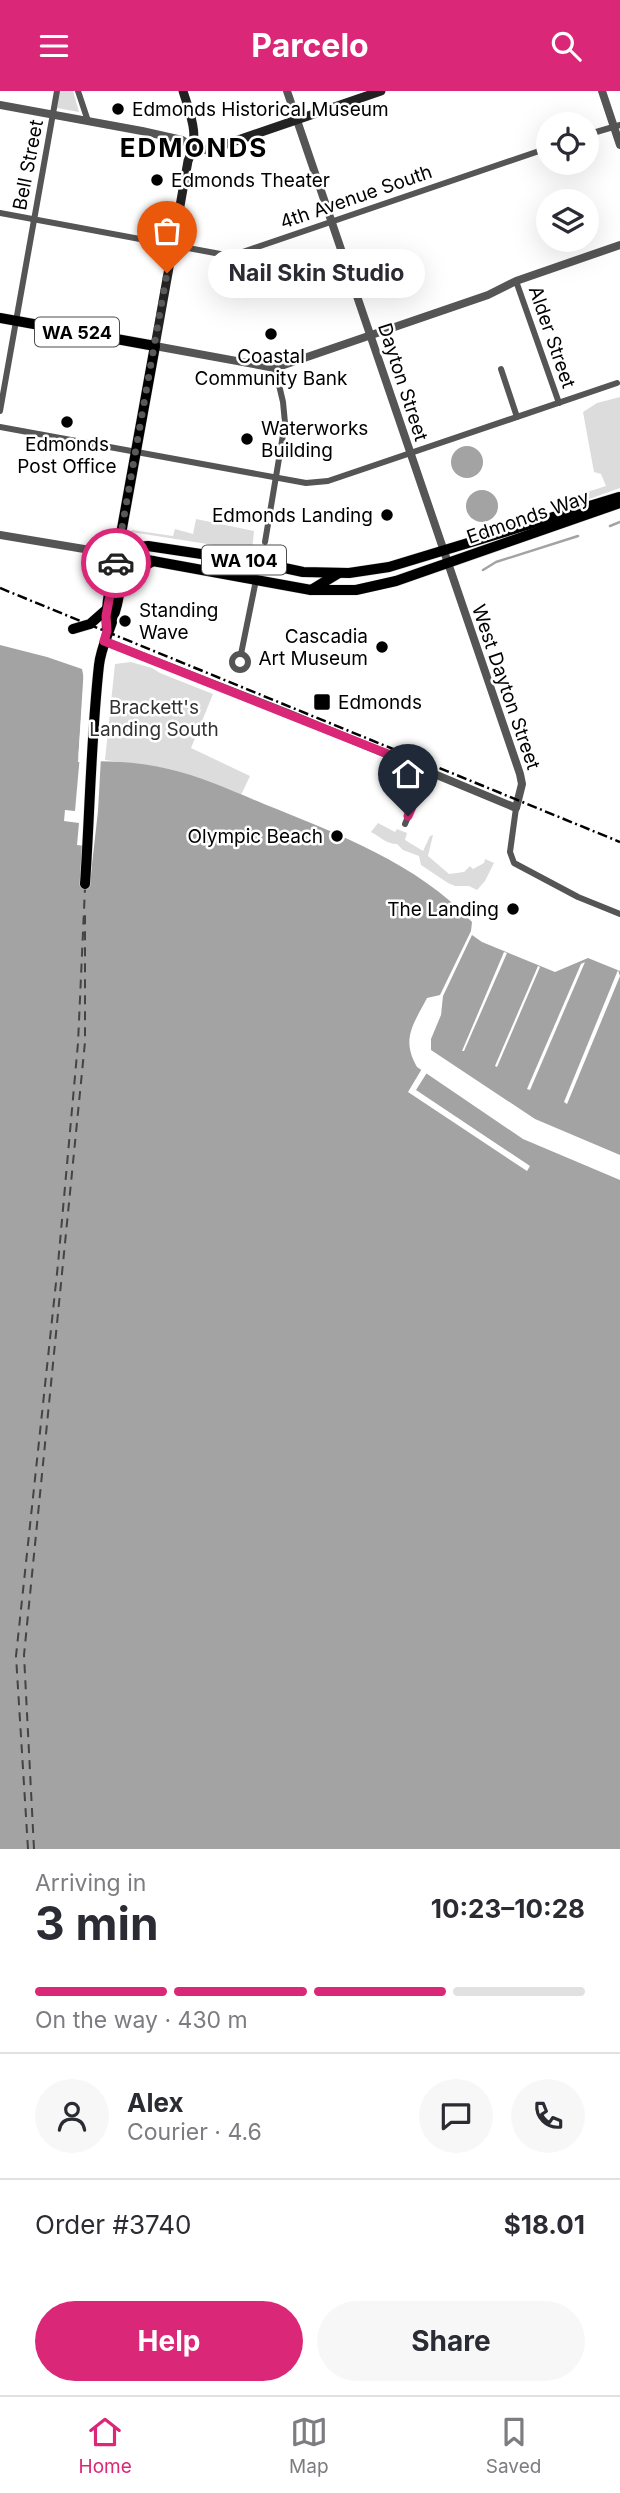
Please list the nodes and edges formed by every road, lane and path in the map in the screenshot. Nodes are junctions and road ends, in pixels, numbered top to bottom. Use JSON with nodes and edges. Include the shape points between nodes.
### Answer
{"nodes":[{"id":1,"x":57,"y":91,"type":"edge"},
{"id":2,"x":78,"y":91,"type":"edge"},
{"id":3,"x":183,"y":91,"type":"edge"},
{"id":4,"x":287,"y":91,"type":"edge"},
{"id":5,"x":381,"y":91,"type":"edge"},
{"id":6,"x":601,"y":91,"type":"edge"},
{"id":7,"x":0,"y":105,"type":"edge"},
{"id":8,"x":54,"y":115,"type":"junction"},
{"id":9,"x":297,"y":120,"type":"junction"},
{"id":10,"x":88,"y":121,"type":"junction"},
{"id":11,"x":617,"y":126,"type":"edge"},
{"id":12,"x":599,"y":131,"type":"edge"},
{"id":13,"x":620,"y":145,"type":"edge"},
{"id":14,"x":195,"y":148,"type":"junction"},
{"id":15,"x":536,"y":152,"type":"edge"},
{"id":16,"x":0,"y":213,"type":"edge"},
{"id":17,"x":33,"y":219,"type":"junction"},
{"id":18,"x":332,"y":222,"type":"junction"},
{"id":19,"x":173,"y":244,"type":"junction"},
{"id":20,"x":620,"y":245,"type":"edge"},
{"id":21,"x":516,"y":281,"type":"junction"},
{"id":22,"x":0,"y":318,"type":"edge"},
{"id":23,"x":16,"y":321,"type":"junction"},
{"id":24,"x":371,"y":335,"type":"junction"},
{"id":25,"x":155,"y":346,"type":"junction"},
{"id":26,"x":275,"y":368,"type":"junction"},
{"id":27,"x":501,"y":369,"type":"dead end"},
{"id":28,"x":617,"y":383,"type":"dead end"},
{"id":29,"x":559,"y":403,"type":"junction"},
{"id":30,"x":0,"y":411,"type":"edge"},
{"id":31,"x":517,"y":417,"type":"junction"},
{"id":32,"x":0,"y":427,"type":"edge"},
{"id":33,"x":136,"y":453,"type":"junction"},
{"id":34,"x":410,"y":453,"type":"junction"},
{"id":35,"x":276,"y":477,"type":"junction"},
{"id":36,"x":620,"y":491,"type":"edge"},
{"id":37,"x":620,"y":497,"type":"edge"},
{"id":38,"x":620,"y":503,"type":"edge"},
{"id":39,"x":0,"y":534,"type":"edge"},
{"id":40,"x":265,"y":542,"type":"dead end"},
{"id":41,"x":466,"y":544,"type":"junction"},
{"id":42,"x":444,"y":550,"type":"junction"},
{"id":43,"x":120,"y":555,"type":"junction"},
{"id":44,"x":153,"y":561,"type":"junction"},
{"id":45,"x":447,"y":563,"type":"junction"},
{"id":46,"x":339,"y":573,"type":"junction"},
{"id":47,"x":256,"y":580,"type":"junction"},
{"id":48,"x":120,"y":586,"type":"junction"},
{"id":49,"x":311,"y":590,"type":"junction"},
{"id":50,"x":107,"y":609,"type":"junction"},
{"id":51,"x":73,"y":629,"type":"dead end"},
{"id":52,"x":105,"y":640,"type":"junction"},
{"id":53,"x":242,"y":654,"type":"dead end"},
{"id":54,"x":428,"y":770,"type":"junction"},
{"id":55,"x":516,"y":808,"type":"junction"},
{"id":56,"x":405,"y":824,"type":"dead end"},
{"id":57,"x":85,"y":884,"type":"dead end"},
{"id":58,"x":620,"y":914,"type":"edge"}],
"edges":[{"from":1,"to":8,"type":"street","name":"Bell Street"},
{"from":2,"to":10,"type":"street"},
{"from":3,"to":14,"type":"main road"},
{"from":4,"to":9,"type":"street","name":"Dayton Street"},
{"from":5,"to":9,"type":"main road"},
{"from":6,"to":11,"type":"street"},
{"from":7,"to":8,"type":"street"},
{"from":8,"to":10,"type":"street"},
{"from":8,"to":17,"type":"street","name":"Bell Street"},
{"from":9,"to":14,"type":"main road","via":[[209,149]]},
{"from":9,"to":18,"type":"street","name":"Dayton Street"},
{"from":10,"to":14,"type":"street","via":[[182,140]]},
{"from":11,"to":12,"type":"street"},
{"from":11,"to":13,"type":"street"},
{"from":14,"to":19,"type":"main road","via":[[188,161]]},
{"from":15,"to":18,"type":"street","name":"4th Avenue South"},
{"from":16,"to":17,"type":"street","name":"4th Avenue South"},
{"from":17,"to":19,"type":"street","name":"4th Avenue South"},
{"from":17,"to":23,"type":"street","name":"Bell Street"},
{"from":18,"to":19,"type":"street","name":"4th Avenue South","via":[[231,256]]},
{"from":18,"to":24,"type":"street","name":"Dayton Street"},
{"from":19,"to":25,"type":"main road"},
{"from":20,"to":21,"type":"street"},
{"from":21,"to":24,"type":"street"},
{"from":21,"to":29,"type":"street","name":"Alder Street"},
{"from":22,"to":23,"type":"main road","number":"WA 524"},
{"from":23,"to":25,"type":"main road","number":"WA 524"},
{"from":23,"to":30,"type":"street","name":"Bell Street"},
{"from":24,"to":26,"type":"street"},
{"from":24,"to":34,"type":"street","name":"Dayton Street"},
{"from":25,"to":26,"type":"street"},
{"from":25,"to":33,"type":"main road"},
{"from":26,"to":35,"type":"street","via":[[285,423]]},
{"from":27,"to":31,"type":"street"},
{"from":28,"to":29,"type":"street"},
{"from":29,"to":31,"type":"street"},
{"from":31,"to":34,"type":"street"},
{"from":32,"to":33,"type":"street"},
{"from":33,"to":35,"type":"street"},
{"from":33,"to":43,"type":"main road"},
{"from":34,"to":35,"type":"street","via":[[328,481],[306,483]]},
{"from":34,"to":42,"type":"street","name":"Dayton Street"},
{"from":35,"to":40,"type":"street"},
{"from":36,"to":41,"type":"main road","number":"WA 104","via":[[484,534]]},
{"from":37,"to":41,"type":"main road","number":"WA 104"},
{"from":38,"to":45,"type":"main road","name":"Edmonds Way","number":"WA 104"},
{"from":39,"to":43,"type":"street"},
{"from":41,"to":42,"type":"main road","number":"WA 104"},
{"from":42,"to":45,"type":"street","name":"Dayton Street"},
{"from":42,"to":46,"type":"main road","number":"WA 104","via":[[389,567]]},
{"from":43,"to":44,"type":"main road"},
{"from":43,"to":46,"type":"main road","number":"WA 104","via":[[148,546],[303,572]]},
{"from":43,"to":48,"type":"main road"},
{"from":43,"to":50,"type":"main road"},
{"from":44,"to":47,"type":"main road","number":"WA 104"},
{"from":44,"to":48,"type":"main road"},
{"from":45,"to":49,"type":"main road","number":"WA 104","via":[[377,586]]},
{"from":45,"to":55,"type":"street","name":"West Dayton Street","via":[[520,774]]},
{"from":46,"to":49,"type":"main road"},
{"from":47,"to":49,"type":"main road","number":"WA 104"},
{"from":47,"to":53,"type":"street"},
{"from":48,"to":52,"type":"main road"},
{"from":50,"to":51,"type":"main road","via":[[90,624]]},
{"from":50,"to":52,"type":"main road"},
{"from":52,"to":54,"type":"street"},
{"from":52,"to":57,"type":"main road","via":[[92,744]]},
{"from":54,"to":55,"type":"street"},
{"from":54,"to":56,"type":"street"},
{"from":55,"to":58,"type":"street","name":"West Dayton Street","via":[[510,852],[514,863]]}]}
